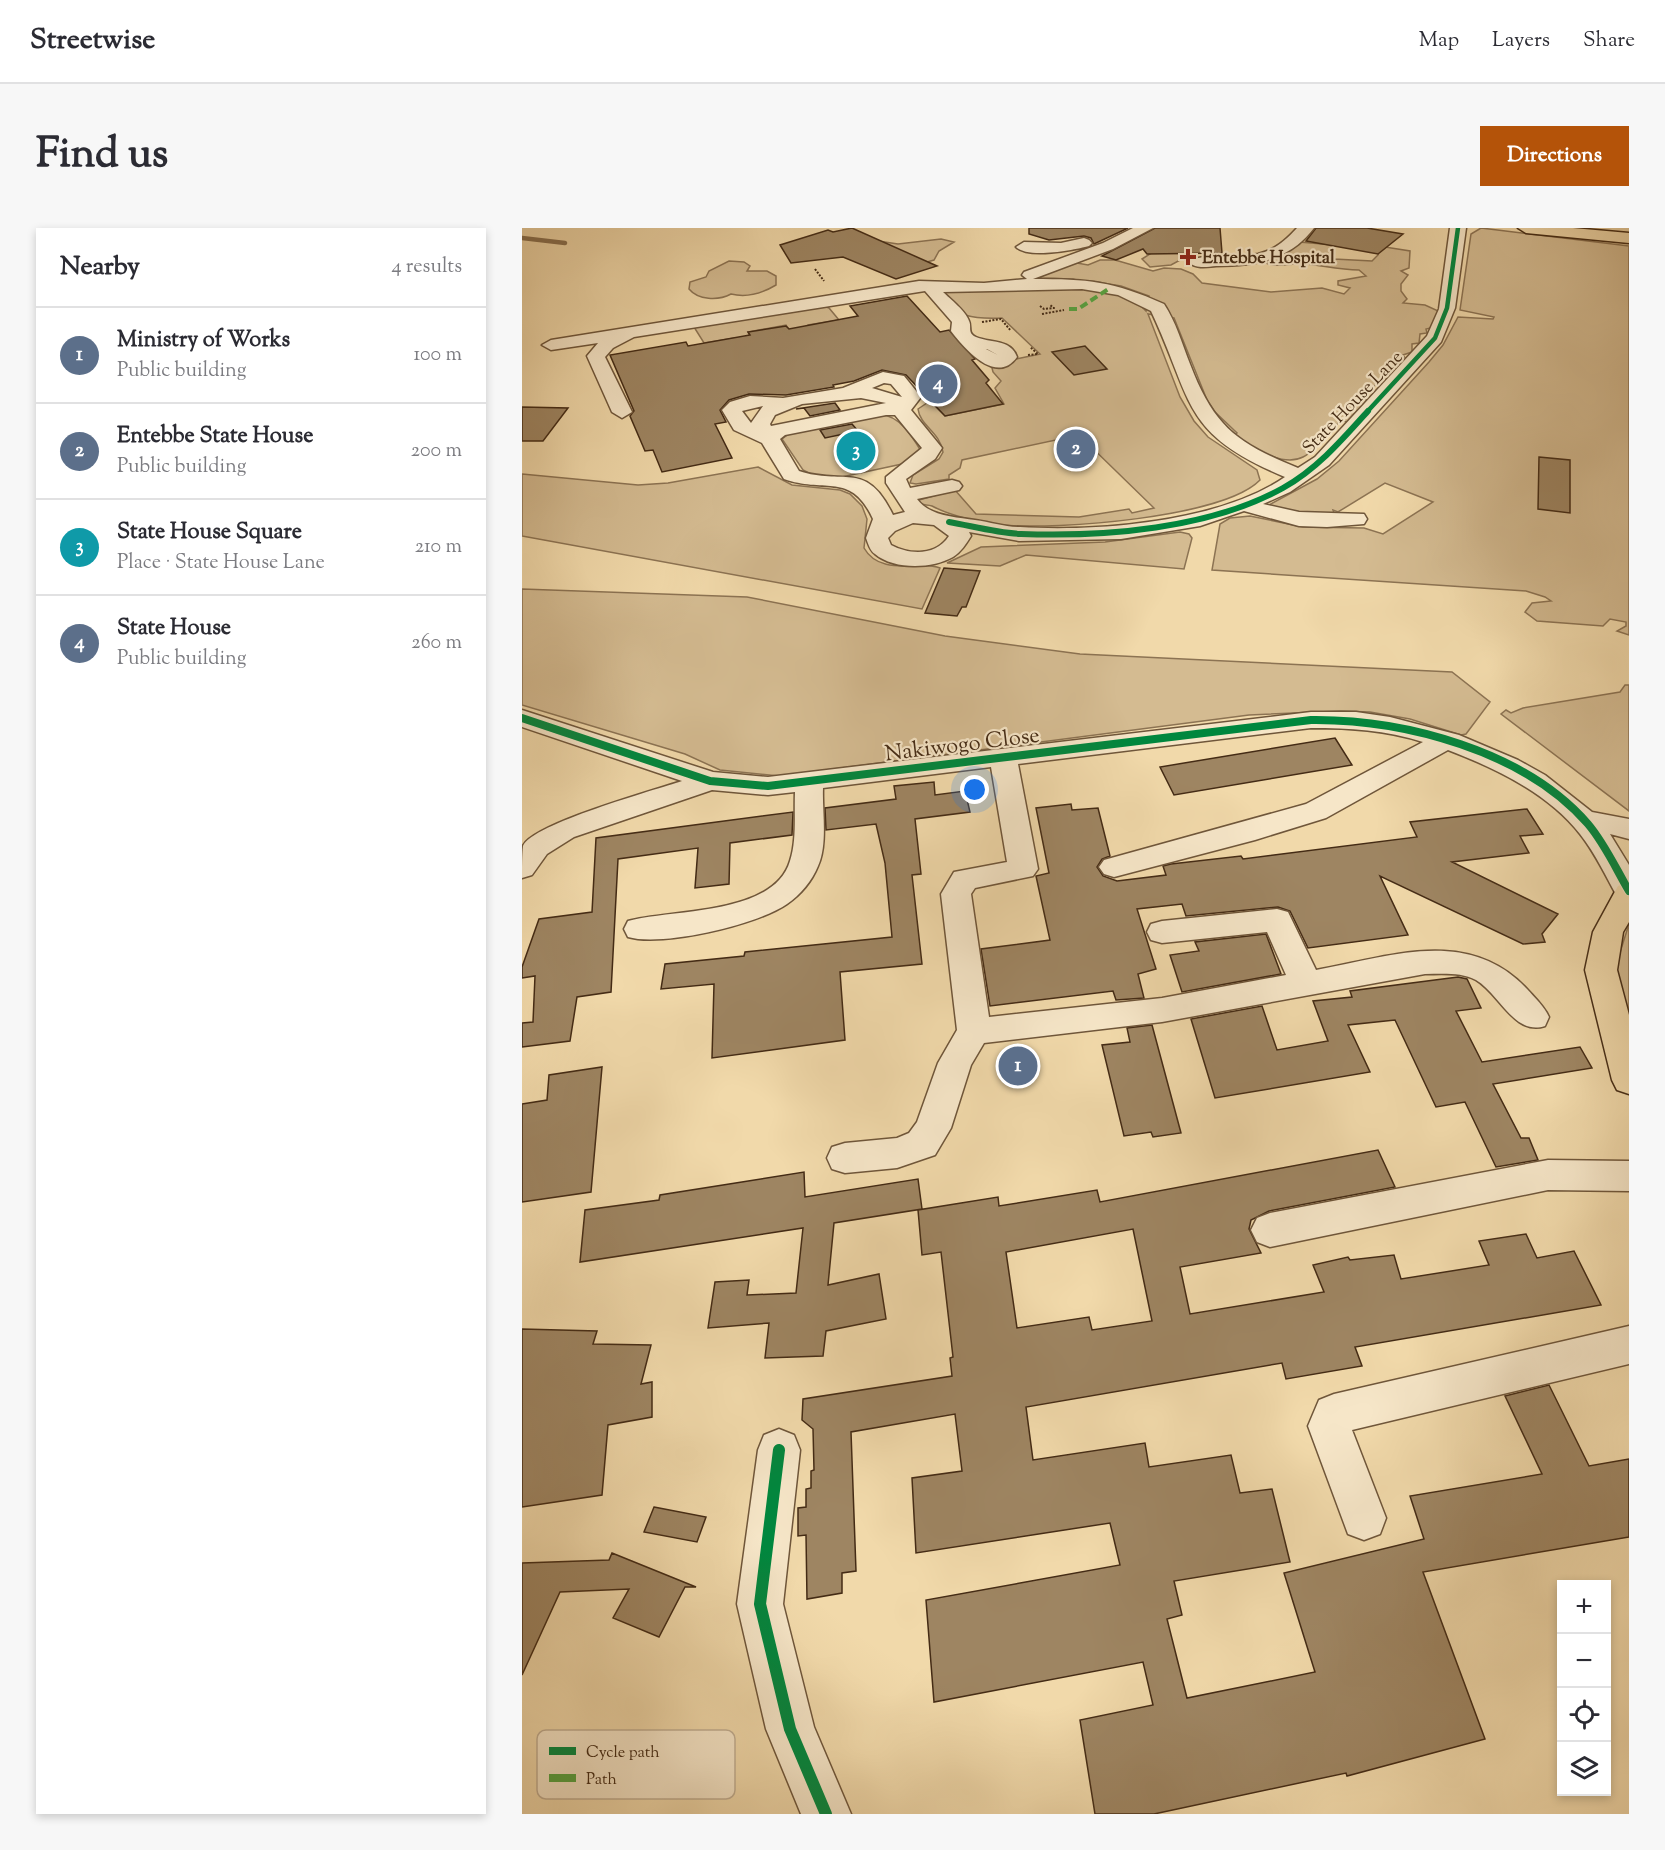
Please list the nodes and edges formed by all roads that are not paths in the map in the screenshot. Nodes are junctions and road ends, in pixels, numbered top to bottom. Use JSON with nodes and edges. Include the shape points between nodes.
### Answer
{"nodes":[{"id":1,"x":1306,"y":228,"type":"edge"},
{"id":2,"x":1458,"y":228,"type":"edge"},
{"id":3,"x":1526,"y":228,"type":"edge"},
{"id":4,"x":1143,"y":229,"type":"edge"},
{"id":5,"x":1629,"y":238,"type":"edge"},
{"id":6,"x":1024,"y":247,"type":"dead end"},
{"id":7,"x":1197,"y":262,"type":"dead end"},
{"id":8,"x":921,"y":271,"type":"dead end"},
{"id":9,"x":948,"y":285,"type":"junction"},
{"id":10,"x":999,"y":286,"type":"junction"},
{"id":11,"x":930,"y":287,"type":"junction"},
{"id":12,"x":629,"y":333,"type":"junction"},
{"id":13,"x":971,"y":341,"type":"dead end"},
{"id":14,"x":551,"y":345,"type":"dead end"},
{"id":15,"x":784,"y":404,"type":"junction"},
{"id":16,"x":901,"y":410,"type":"junction"},
{"id":17,"x":622,"y":412,"type":"dead end"},
{"id":18,"x":770,"y":439,"type":"junction"},
{"id":19,"x":1300,"y":477,"type":"junction"},
{"id":20,"x":952,"y":486,"type":"dead end"},
{"id":21,"x":904,"y":495,"type":"junction"},
{"id":22,"x":1244,"y":504,"type":"junction"},
{"id":23,"x":926,"y":517,"type":"junction"},
{"id":24,"x":1356,"y":519,"type":"dead end"},
{"id":25,"x":949,"y":522,"type":"junction"},
{"id":26,"x":880,"y":533,"type":"junction"},
{"id":27,"x":1019,"y":534,"type":"junction"},
{"id":28,"x":948,"y":551,"type":"junction"},
{"id":29,"x":522,"y":718,"type":"edge"},
{"id":30,"x":1444,"y":741,"type":"junction"},
{"id":31,"x":1003,"y":757,"type":"junction"},
{"id":32,"x":710,"y":781,"type":"junction"},
{"id":33,"x":809,"y":782,"type":"junction"},
{"id":34,"x":1583,"y":819,"type":"junction"},
{"id":35,"x":1629,"y":829,"type":"edge"},
{"id":36,"x":1114,"y":867,"type":"dead end"},
{"id":37,"x":522,"y":868,"type":"edge"},
{"id":38,"x":1629,"y":892,"type":"edge"},
{"id":39,"x":639,"y":929,"type":"dead end"},
{"id":40,"x":1162,"y":932,"type":"dead end"},
{"id":41,"x":1615,"y":973,"type":"edge"},
{"id":42,"x":1306,"y":984,"type":"junction"},
{"id":43,"x":1533,"y":1017,"type":"dead end"},
{"id":44,"x":974,"y":1031,"type":"junction"},
{"id":45,"x":1629,"y":1080,"type":"edge"},
{"id":46,"x":844,"y":1158,"type":"dead end"},
{"id":47,"x":1629,"y":1176,"type":"edge"},
{"id":48,"x":1270,"y":1230,"type":"dead end"},
{"id":49,"x":1629,"y":1345,"type":"edge"},
{"id":50,"x":780,"y":1450,"type":"dead end"},
{"id":51,"x":1364,"y":1518,"type":"dead end"},
{"id":52,"x":826,"y":1814,"type":"edge"}],
"edges":[{"from":1,"to":7,"type":"street","via":[[1280,251],[1265,256]]},
{"from":2,"to":19,"type":"street","name":"State House Lane","via":[[1446,311],[1435,338],[1322,461]]},
{"from":3,"to":5,"type":"main road"},
{"from":4,"to":6,"type":"street","via":[[1061,248]]},
{"from":4,"to":10,"type":"street","via":[[1085,256]]},
{"from":8,"to":9,"type":"street"},
{"from":9,"to":10,"type":"street"},
{"from":9,"to":11,"type":"street"},
{"from":10,"to":19,"type":"street","via":[[1094,285],[1122,291],[1158,308],[1199,408],[1209,421],[1243,450]]},
{"from":11,"to":12,"type":"street","via":[[902,288]]},
{"from":11,"to":13,"type":"street","via":[[961,321],[960,331]]},
{"from":12,"to":14,"type":"street"},
{"from":12,"to":17,"type":"street","via":[[596,356]]},
{"from":15,"to":16,"type":"street","via":[[850,391],[873,379],[896,378],[912,397]]},
{"from":15,"to":18,"type":"street","via":[[761,418]]},
{"from":15,"to":18,"type":"street","via":[[767,400],[742,404],[732,410],[741,426]]},
{"from":16,"to":18,"type":"street","via":[[886,409],[779,430]]},
{"from":16,"to":21,"type":"street","via":[[932,448],[896,477]]},
{"from":18,"to":26,"type":"street","via":[[791,475],[812,482],[858,484],[867,491],[884,519]]},
{"from":19,"to":22,"type":"street","name":"State House Lane"},
{"from":20,"to":21,"type":"street"},
{"from":21,"to":23,"type":"street","via":[[915,511]]},
{"from":22,"to":24,"type":"street","via":[[1306,520]]},
{"from":22,"to":27,"type":"street","name":"State House Lane","via":[[1200,519],[1121,532]]},
{"from":23,"to":25,"type":"street"},
{"from":23,"to":26,"type":"street","via":[[899,520]]},
{"from":25,"to":27,"type":"street"},
{"from":25,"to":28,"type":"street","via":[[960,536]]},
{"from":26,"to":28,"type":"street","via":[[882,549],[897,557],[918,559]]},
{"from":27,"to":28,"type":"street"},
{"from":29,"to":32,"type":"street","name":"Nakiwogo Close"},
{"from":30,"to":31,"type":"street","name":"Nakiwogo Close","via":[[1361,721],[1311,720]]},
{"from":30,"to":34,"type":"street","name":"Nakiwogo Close","via":[[1486,756],[1522,775]]},
{"from":30,"to":36,"type":"street","via":[[1316,811]]},
{"from":31,"to":33,"type":"street","name":"Nakiwogo Close"},
{"from":31,"to":44,"type":"street","via":[[1023,869],[965,879],[956,894]]},
{"from":32,"to":33,"type":"street","name":"Nakiwogo Close","via":[[768,786]]},
{"from":32,"to":37,"type":"street","via":[[564,830],[537,846]]},
{"from":33,"to":39,"type":"street","via":[[805,864],[788,889],[744,911],[695,925]]},
{"from":34,"to":35,"type":"street"},
{"from":34,"to":38,"type":"street"},
{"from":38,"to":41,"type":"main road","via":[[1608,932]]},
{"from":40,"to":42,"type":"street","via":[[1277,921]]},
{"from":41,"to":45,"type":"main road"},
{"from":42,"to":43,"type":"street","via":[[1425,962],[1458,961],[1495,975]]},
{"from":42,"to":44,"type":"street","via":[[1162,1011]]},
{"from":44,"to":46,"type":"street","via":[[955,1063],[933,1128],[922,1144],[897,1152]]},
{"from":47,"to":48,"type":"street","via":[[1548,1175]]},
{"from":49,"to":51,"type":"street","via":[[1334,1414],[1329,1426]]},
{"from":50,"to":52,"type":"street","via":[[760,1604],[790,1729]]}]}
